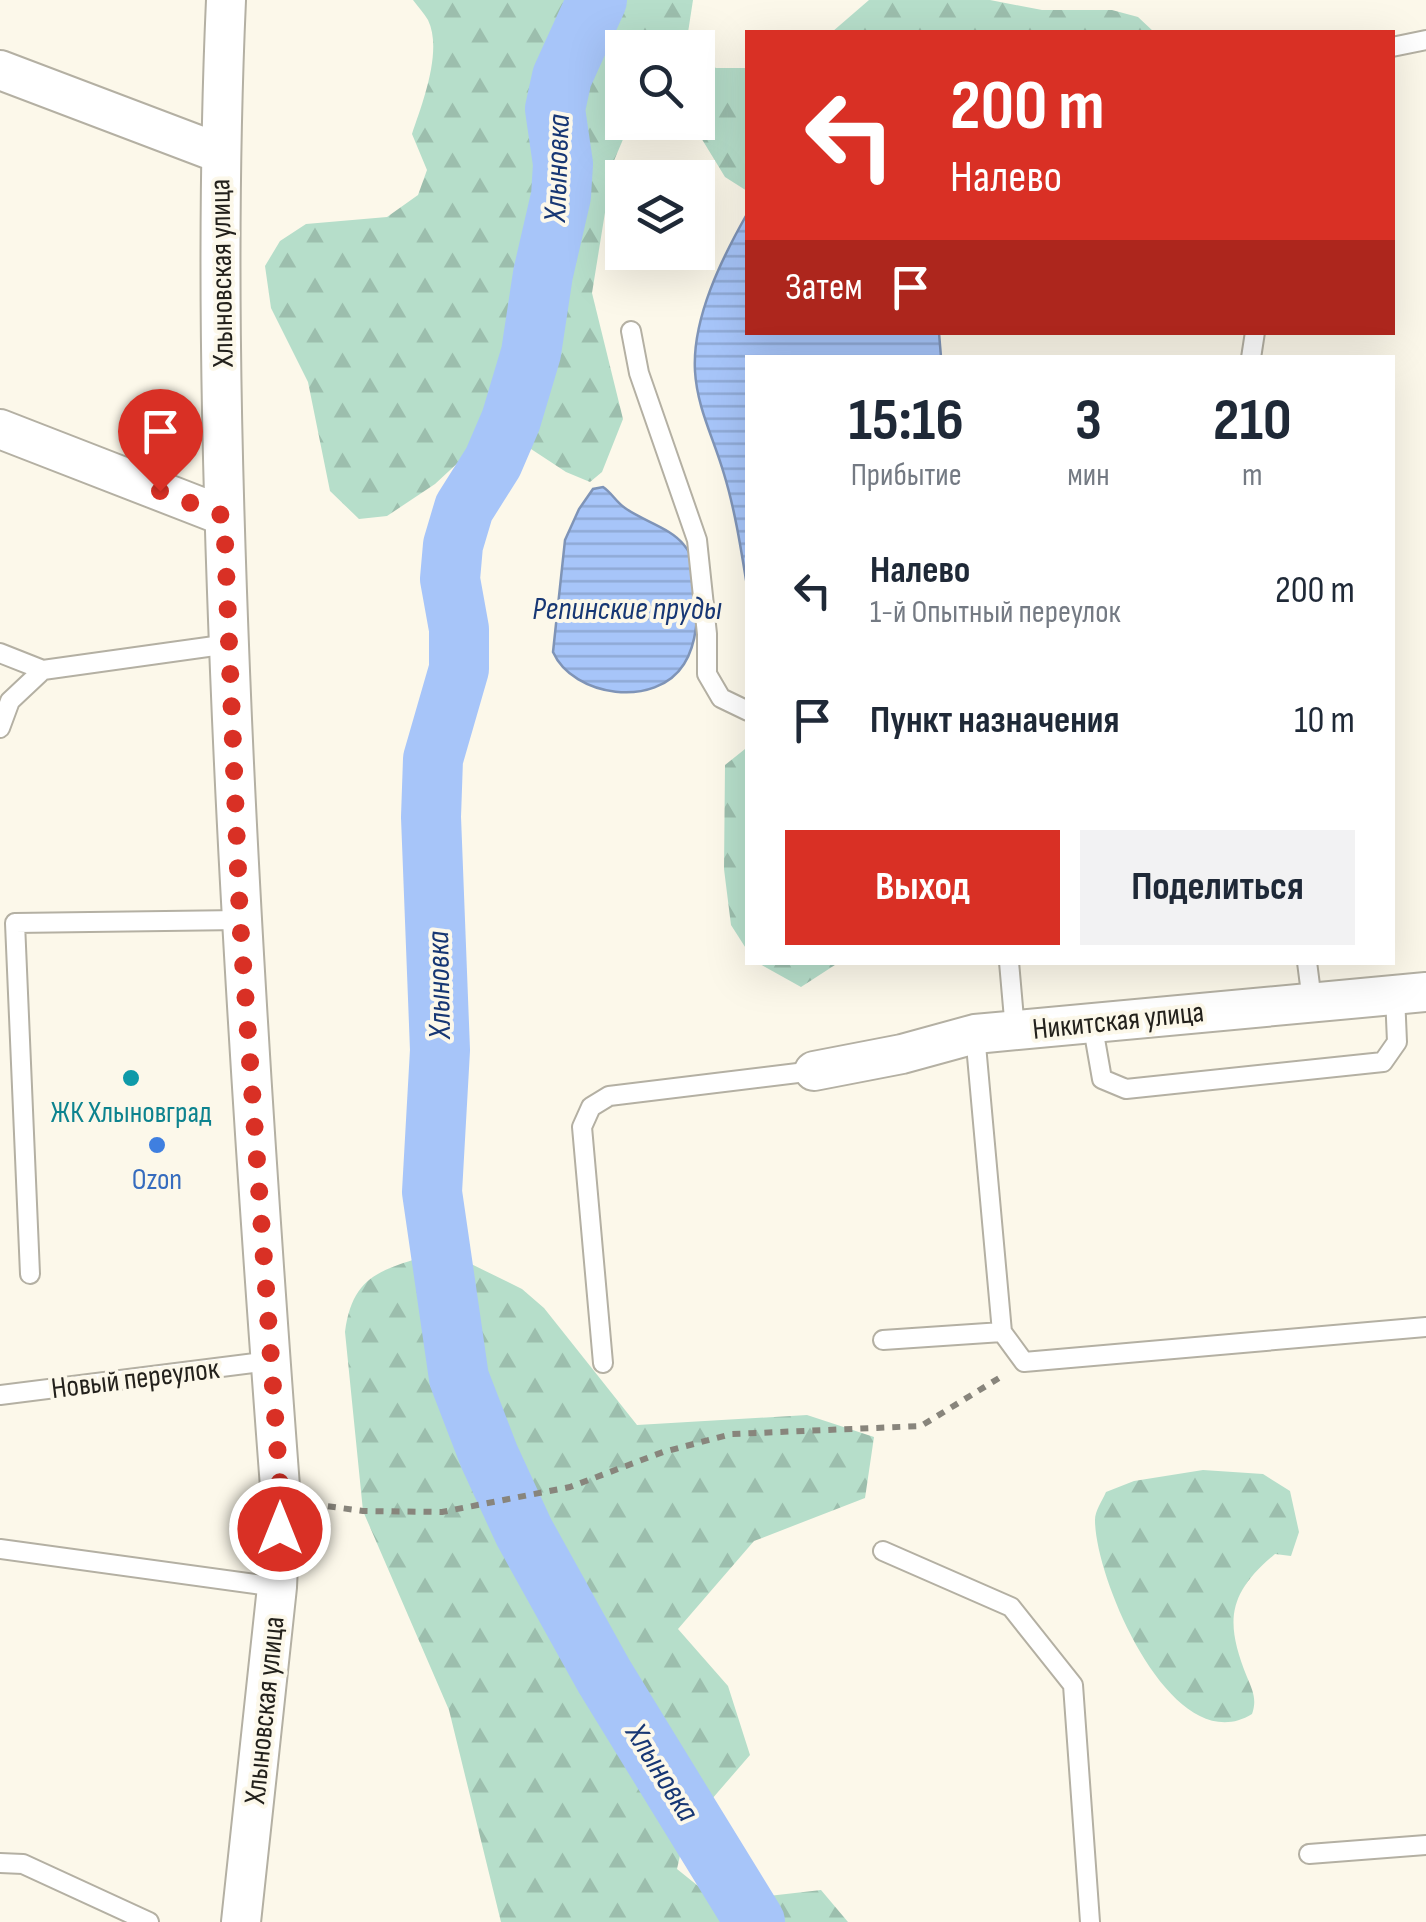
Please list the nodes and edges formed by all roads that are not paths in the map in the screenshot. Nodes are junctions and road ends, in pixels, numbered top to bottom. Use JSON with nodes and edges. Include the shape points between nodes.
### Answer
{"nodes":[{"id":1,"x":226,"y":0,"type":"edge"},
{"id":2,"x":1426,"y":40,"type":"edge"},
{"id":3,"x":1395,"y":46,"type":"edge"},
{"id":4,"x":0,"y":70,"type":"edge"},
{"id":5,"x":220,"y":153,"type":"junction"},
{"id":6,"x":631,"y":331,"type":"dead end"},
{"id":7,"x":0,"y":429,"type":"edge"},
{"id":8,"x":224,"y":516,"type":"junction"},
{"id":9,"x":229,"y":644,"type":"junction"},
{"id":10,"x":0,"y":653,"type":"edge"},
{"id":11,"x":43,"y":670,"type":"junction"},
{"id":12,"x":745,"y":710,"type":"edge"},
{"id":13,"x":0,"y":728,"type":"edge"},
{"id":14,"x":7,"y":917,"type":"edge"},
{"id":15,"x":240,"y":920,"type":"junction"},
{"id":16,"x":1009,"y":965,"type":"edge"},
{"id":17,"x":1307,"y":965,"type":"edge"},
{"id":18,"x":1411,"y":993,"type":"edge"},
{"id":19,"x":1312,"y":1002,"type":"junction"},
{"id":20,"x":1092,"y":1022,"type":"junction"},
{"id":21,"x":1016,"y":1030,"type":"junction"},
{"id":22,"x":975,"y":1034,"type":"junction"},
{"id":23,"x":814,"y":1071,"type":"joint"},
{"id":24,"x":30,"y":1274,"type":"dead end"},
{"id":25,"x":1426,"y":1327,"type":"edge"},
{"id":26,"x":1002,"y":1332,"type":"junction"},
{"id":27,"x":882,"y":1340,"type":"dead end"},
{"id":28,"x":270,"y":1361,"type":"junction"},
{"id":29,"x":602,"y":1363,"type":"dead end"},
{"id":30,"x":0,"y":1396,"type":"edge"},
{"id":31,"x":0,"y":1549,"type":"edge"},
{"id":32,"x":882,"y":1552,"type":"dead end"},
{"id":33,"x":276,"y":1587,"type":"junction"},
{"id":34,"x":1426,"y":1845,"type":"edge"},
{"id":35,"x":1309,"y":1854,"type":"dead end"},
{"id":36,"x":0,"y":1863,"type":"edge"},
{"id":37,"x":149,"y":1922,"type":"edge"},
{"id":38,"x":242,"y":1922,"type":"edge"},
{"id":39,"x":1090,"y":1922,"type":"edge"}],
"edges":[{"from":1,"to":5,"type":"street","name":"Хлыновская улица"},
{"from":2,"to":3,"type":"lane"},
{"from":4,"to":5,"type":"street"},
{"from":5,"to":8,"type":"street","name":"Хлыновская улица"},
{"from":6,"to":12,"type":"lane","via":[[639,374],[696,540],[706,674],[721,698]]},
{"from":7,"to":8,"type":"street"},
{"from":8,"to":9,"type":"street","name":"Хлыновская улица"},
{"from":9,"to":11,"type":"lane"},
{"from":9,"to":15,"type":"street","name":"Хлыновская улица"},
{"from":10,"to":11,"type":"lane"},
{"from":11,"to":13,"type":"lane","via":[[10,700]]},
{"from":14,"to":15,"type":"lane"},
{"from":14,"to":24,"type":"lane"},
{"from":15,"to":28,"type":"street","name":"Хлыновская улица"},
{"from":16,"to":21,"type":"lane"},
{"from":17,"to":19,"type":"lane"},
{"from":18,"to":19,"type":"street","name":"Никитская улица"},
{"from":18,"to":20,"type":"lane","via":[[1384,1062],[1126,1089],[1102,1078]]},
{"from":19,"to":20,"type":"street","name":"Никитская улица"},
{"from":20,"to":21,"type":"street","name":"Никитская улица"},
{"from":21,"to":22,"type":"street","name":"Никитская улица"},
{"from":22,"to":23,"type":"street","name":"Никитская улица"},
{"from":22,"to":26,"type":"lane"},
{"from":23,"to":29,"type":"lane","via":[[609,1096],[590,1107],[582,1127]]},
{"from":25,"to":26,"type":"lane","via":[[1024,1362]]},
{"from":26,"to":27,"type":"lane"},
{"from":28,"to":30,"type":"lane","name":"Новый переулок"},
{"from":28,"to":33,"type":"street","name":"Хлыновская улица","via":[[281,1500]]},
{"from":31,"to":33,"type":"lane"},
{"from":32,"to":39,"type":"lane","via":[[1011,1607],[1073,1685]]},
{"from":33,"to":38,"type":"street","name":"Хлыновская улица"},
{"from":34,"to":35,"type":"lane"},
{"from":36,"to":37,"type":"lane","via":[[23,1864]]}]}
